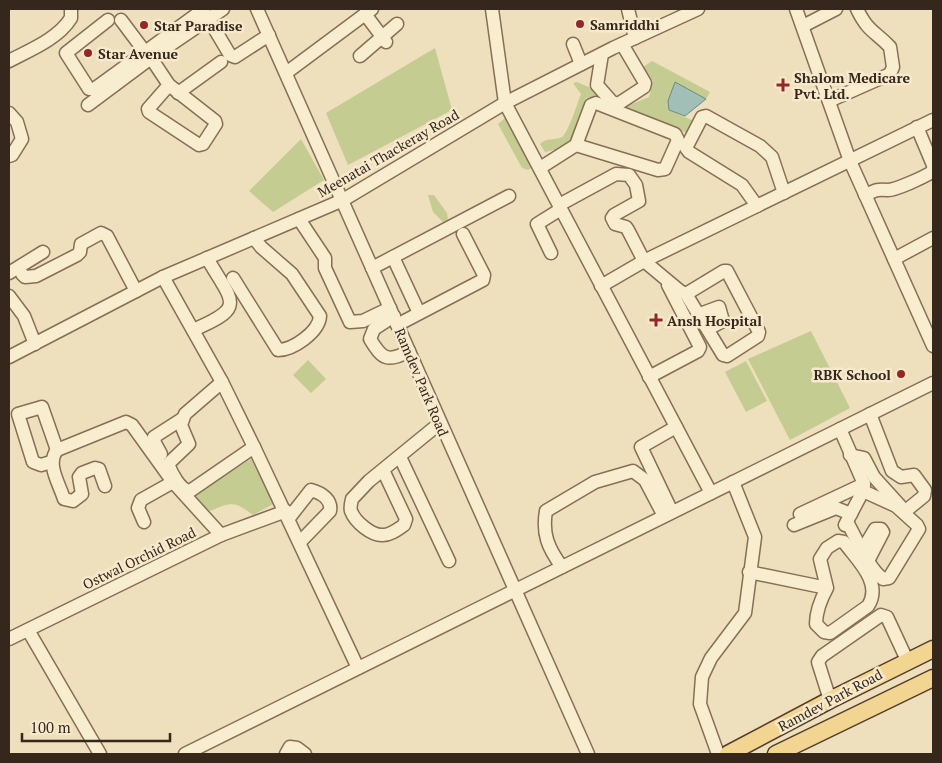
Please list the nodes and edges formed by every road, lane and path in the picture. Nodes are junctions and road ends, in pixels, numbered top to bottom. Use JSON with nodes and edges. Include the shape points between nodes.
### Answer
{"nodes":[{"id":1,"x":71,"y":9,"type":"edge"},
{"id":2,"x":222,"y":9,"type":"edge"},
{"id":3,"x":256,"y":9,"type":"edge"},
{"id":4,"x":492,"y":9,"type":"edge"},
{"id":5,"x":698,"y":9,"type":"edge"},
{"id":6,"x":796,"y":9,"type":"edge"},
{"id":7,"x":836,"y":9,"type":"edge"},
{"id":8,"x":857,"y":9,"type":"edge"},
{"id":9,"x":628,"y":10,"type":"edge"},
{"id":10,"x":368,"y":12,"type":"edge"},
{"id":11,"x":198,"y":15,"type":"edge"},
{"id":12,"x":397,"y":24,"type":"dead end"},
{"id":13,"x":803,"y":26,"type":"junction"},
{"id":14,"x":269,"y":35,"type":"junction"},
{"id":15,"x":635,"y":38,"type":"junction"},
{"id":16,"x":384,"y":39,"type":"junction"},
{"id":17,"x":572,"y":44,"type":"dead end"},
{"id":18,"x":622,"y":44,"type":"junction"},
{"id":19,"x":602,"y":54,"type":"junction"},
{"id":20,"x":148,"y":55,"type":"junction"},
{"id":21,"x":360,"y":56,"type":"dead end"},
{"id":22,"x":9,"y":61,"type":"edge"},
{"id":23,"x":221,"y":62,"type":"dead end"},
{"id":24,"x":581,"y":64,"type":"junction"},
{"id":25,"x":286,"y":73,"type":"junction"},
{"id":26,"x":174,"y":89,"type":"junction"},
{"id":27,"x":829,"y":101,"type":"junction"},
{"id":28,"x":505,"y":103,"type":"junction"},
{"id":29,"x":88,"y":105,"type":"dead end"},
{"id":30,"x":9,"y":113,"type":"edge"},
{"id":31,"x":933,"y":120,"type":"edge"},
{"id":32,"x":918,"y":128,"type":"junction"},
{"id":33,"x":576,"y":146,"type":"junction"},
{"id":34,"x":9,"y":156,"type":"edge"},
{"id":35,"x":850,"y":161,"type":"junction"},
{"id":36,"x":933,"y":165,"type":"edge"},
{"id":37,"x":540,"y":168,"type":"junction"},
{"id":38,"x":933,"y":169,"type":"edge"},
{"id":39,"x":784,"y":193,"type":"junction"},
{"id":40,"x":865,"y":195,"type":"junction"},
{"id":41,"x":509,"y":196,"type":"dead end"},
{"id":42,"x":343,"y":200,"type":"junction"},
{"id":43,"x":756,"y":206,"type":"junction"},
{"id":44,"x":560,"y":207,"type":"junction"},
{"id":45,"x":299,"y":219,"type":"junction"},
{"id":46,"x":463,"y":234,"type":"dead end"},
{"id":47,"x":254,"y":238,"type":"junction"},
{"id":48,"x":933,"y":238,"type":"edge"},
{"id":49,"x":43,"y":252,"type":"dead end"},
{"id":50,"x":551,"y":253,"type":"dead end"},
{"id":51,"x":393,"y":257,"type":"junction"},
{"id":52,"x":216,"y":258,"type":"junction"},
{"id":53,"x":894,"y":259,"type":"junction"},
{"id":54,"x":644,"y":262,"type":"junction"},
{"id":55,"x":372,"y":268,"type":"junction"},
{"id":56,"x":9,"y":273,"type":"edge"},
{"id":57,"x":22,"y":274,"type":"dead end"},
{"id":58,"x":163,"y":276,"type":"junction"},
{"id":59,"x":233,"y":278,"type":"dead end"},
{"id":60,"x":666,"y":280,"type":"junction"},
{"id":61,"x":601,"y":286,"type":"junction"},
{"id":62,"x":136,"y":290,"type":"junction"},
{"id":63,"x":686,"y":294,"type":"junction"},
{"id":64,"x":9,"y":296,"type":"edge"},
{"id":65,"x":419,"y":313,"type":"junction"},
{"id":66,"x":700,"y":314,"type":"junction"},
{"id":67,"x":394,"y":316,"type":"junction"},
{"id":68,"x":928,"y":320,"type":"edge"},
{"id":69,"x":708,"y":329,"type":"junction"},
{"id":70,"x":193,"y":330,"type":"junction"},
{"id":71,"x":38,"y":343,"type":"junction"},
{"id":72,"x":933,"y":346,"type":"edge"},
{"id":73,"x":409,"y":351,"type":"junction"},
{"id":74,"x":9,"y":357,"type":"edge"},
{"id":75,"x":649,"y":377,"type":"junction"},
{"id":76,"x":222,"y":382,"type":"junction"},
{"id":77,"x":933,"y":383,"type":"edge"},
{"id":78,"x":870,"y":414,"type":"junction"},
{"id":79,"x":182,"y":419,"type":"junction"},
{"id":80,"x":440,"y":423,"type":"junction"},
{"id":81,"x":676,"y":426,"type":"junction"},
{"id":82,"x":840,"y":429,"type":"junction"},
{"id":83,"x":254,"y":447,"type":"junction"},
{"id":84,"x":57,"y":450,"type":"junction"},
{"id":85,"x":850,"y":456,"type":"junction"},
{"id":86,"x":400,"y":457,"type":"junction"},
{"id":87,"x":51,"y":462,"type":"junction"},
{"id":88,"x":168,"y":464,"type":"junction"},
{"id":89,"x":383,"y":470,"type":"junction"},
{"id":90,"x":173,"y":482,"type":"junction"},
{"id":91,"x":733,"y":482,"type":"junction"},
{"id":92,"x":105,"y":486,"type":"dead end"},
{"id":93,"x":864,"y":488,"type":"junction"},
{"id":94,"x":711,"y":493,"type":"junction"},
{"id":95,"x":668,"y":514,"type":"junction"},
{"id":96,"x":287,"y":515,"type":"junction"},
{"id":97,"x":848,"y":520,"type":"junction"},
{"id":98,"x":144,"y":522,"type":"dead end"},
{"id":99,"x":221,"y":535,"type":"junction"},
{"id":100,"x":300,"y":542,"type":"junction"},
{"id":101,"x":449,"y":561,"type":"dead end"},
{"id":102,"x":562,"y":567,"type":"junction"},
{"id":103,"x":749,"y":572,"type":"junction"},
{"id":104,"x":828,"y":588,"type":"junction"},
{"id":105,"x":513,"y":591,"type":"junction"},
{"id":106,"x":28,"y":630,"type":"junction"},
{"id":107,"x":9,"y":639,"type":"edge"},
{"id":108,"x":933,"y":649,"type":"edge"},
{"id":109,"x":907,"y":660,"type":"junction"},
{"id":110,"x":358,"y":668,"type":"junction"},
{"id":111,"x":933,"y":678,"type":"edge"},
{"id":112,"x":830,"y":700,"type":"junction"},
{"id":113,"x":100,"y":754,"type":"edge"},
{"id":114,"x":185,"y":754,"type":"edge"},
{"id":115,"x":286,"y":754,"type":"edge"},
{"id":116,"x":305,"y":754,"type":"edge"},
{"id":117,"x":588,"y":754,"type":"edge"},
{"id":118,"x":718,"y":754,"type":"edge"},
{"id":119,"x":728,"y":754,"type":"edge"},
{"id":120,"x":776,"y":754,"type":"edge"}],
"edges":[{"from":1,"to":22,"type":"street","via":[[71,18],[60,30]]},
{"from":2,"to":11,"type":"street"},
{"from":3,"to":14,"type":"street","name":"Ramdev Park Road"},
{"from":4,"to":28,"type":"street"},
{"from":5,"to":15,"type":"street","name":"Meenatai Thackeray Road"},
{"from":6,"to":13,"type":"street"},
{"from":7,"to":13,"type":"street"},
{"from":8,"to":27,"type":"street","via":[[874,35],[890,47],[893,67],[890,74]]},
{"from":9,"to":15,"type":"street"},
{"from":10,"to":16,"type":"street"},
{"from":10,"to":25,"type":"street"},
{"from":11,"to":14,"type":"street","via":[[235,57]]},
{"from":11,"to":20,"type":"street"},
{"from":12,"to":16,"type":"street"},
{"from":13,"to":27,"type":"street"},
{"from":14,"to":25,"type":"street","name":"Ramdev Park Road"},
{"from":15,"to":18,"type":"street","name":"Meenatai Thackeray Road"},
{"from":16,"to":21,"type":"street"},
{"from":17,"to":24,"type":"street"},
{"from":18,"to":19,"type":"street","name":"Meenatai Thackeray Road"},
{"from":18,"to":19,"type":"street","via":[[645,83],[644,87],[618,104],[612,102],[597,85]]},
{"from":19,"to":24,"type":"street","name":"Meenatai Thackeray Road"},
{"from":20,"to":20,"type":"street","via":[[89,89],[66,53],[115,20]]},
{"from":20,"to":26,"type":"street"},
{"from":20,"to":29,"type":"street"},
{"from":23,"to":26,"type":"street"},
{"from":24,"to":28,"type":"street","name":"Meenatai Thackeray Road"},
{"from":25,"to":42,"type":"street","name":"Ramdev Park Road"},
{"from":26,"to":26,"type":"street","via":[[148,109],[149,112],[198,146],[203,144],[215,121]]},
{"from":27,"to":35,"type":"street"},
{"from":28,"to":37,"type":"street"},
{"from":28,"to":42,"type":"street","name":"Meenatai Thackeray Road"},
{"from":30,"to":34,"type":"street","via":[[17,122],[22,139]]},
{"from":31,"to":32,"type":"street"},
{"from":32,"to":35,"type":"street"},
{"from":32,"to":36,"type":"street"},
{"from":33,"to":33,"type":"street","via":[[591,105],[596,103],[674,134],[678,140],[665,169],[658,170]]},
{"from":33,"to":37,"type":"street"},
{"from":35,"to":39,"type":"street"},
{"from":35,"to":40,"type":"street"},
{"from":37,"to":44,"type":"street"},
{"from":38,"to":40,"type":"street","via":[[914,182],[888,190],[880,188]]},
{"from":39,"to":43,"type":"street"},
{"from":39,"to":43,"type":"street","via":[[772,157],[760,146],[706,116],[702,117],[686,148],[742,185]]},
{"from":40,"to":53,"type":"street"},
{"from":41,"to":51,"type":"street"},
{"from":42,"to":45,"type":"street","name":"Meenatai Thackeray Road"},
{"from":42,"to":55,"type":"street","name":"Ramdev Park Road"},
{"from":43,"to":54,"type":"street"},
{"from":44,"to":50,"type":"street","via":[[537,224]]},
{"from":44,"to":54,"type":"street","via":[[616,174],[629,175],[636,185],[639,201],[612,218],[615,224],[628,230]]},
{"from":44,"to":61,"type":"street"},
{"from":45,"to":47,"type":"street","name":"Meenatai Thackeray Road"},
{"from":45,"to":67,"type":"street","via":[[325,258],[325,268],[350,322]]},
{"from":46,"to":65,"type":"street","via":[[484,275],[482,280]]},
{"from":47,"to":52,"type":"street","name":"Meenatai Thackeray Road"},
{"from":47,"to":59,"type":"street","via":[[292,274],[320,316],[320,324],[308,337],[278,350]]},
{"from":48,"to":53,"type":"street"},
{"from":49,"to":56,"type":"street"},
{"from":51,"to":55,"type":"street"},
{"from":51,"to":65,"type":"street"},
{"from":52,"to":58,"type":"street","name":"Meenatai Thackeray Road"},
{"from":52,"to":70,"type":"street","via":[[231,306],[219,319]]},
{"from":53,"to":68,"type":"street"},
{"from":54,"to":60,"type":"street"},
{"from":54,"to":61,"type":"street"},
{"from":55,"to":67,"type":"street","name":"Ramdev Park Road"},
{"from":57,"to":62,"type":"street","via":[[25,277],[36,276],[77,254],[80,244],[101,233],[107,236]]},
{"from":58,"to":62,"type":"street","name":"Meenatai Thackeray Road"},
{"from":58,"to":70,"type":"street"},
{"from":60,"to":63,"type":"street"},
{"from":60,"to":75,"type":"street","via":[[700,348]]},
{"from":61,"to":75,"type":"street"},
{"from":62,"to":71,"type":"street","name":"Meenatai Thackeray Road"},
{"from":63,"to":66,"type":"street"},
{"from":63,"to":69,"type":"street","via":[[727,271],[759,332],[758,336],[727,356],[723,355]]},
{"from":64,"to":71,"type":"street"},
{"from":65,"to":67,"type":"street"},
{"from":66,"to":69,"type":"street"},
{"from":66,"to":69,"type":"street","via":[[718,307],[723,321]]},
{"from":67,"to":73,"type":"street","name":"Ramdev Park Road"},
{"from":67,"to":73,"type":"street","via":[[374,329],[370,339],[378,353],[385,357],[394,358]]},
{"from":68,"to":72,"type":"street"},
{"from":70,"to":76,"type":"street"},
{"from":71,"to":74,"type":"street","name":"Meenatai Thackeray Road"},
{"from":73,"to":80,"type":"street","name":"Ramdev Park Road"},
{"from":75,"to":81,"type":"street"},
{"from":76,"to":79,"type":"street"},
{"from":76,"to":83,"type":"street"},
{"from":77,"to":78,"type":"street"},
{"from":78,"to":82,"type":"street"},
{"from":78,"to":85,"type":"street","via":[[892,471],[900,476],[914,475],[925,490],[924,496],[908,509],[903,509],[874,477],[864,458]]},
{"from":79,"to":88,"type":"street","via":[[181,425],[189,444]]},
{"from":79,"to":88,"type":"street","via":[[154,437],[154,443]]},
{"from":80,"to":86,"type":"street"},
{"from":80,"to":105,"type":"street","name":"Ramdev Park Road"},
{"from":81,"to":94,"type":"street"},
{"from":81,"to":95,"type":"street","via":[[641,448]]},
{"from":82,"to":85,"type":"street"},
{"from":82,"to":91,"type":"street"},
{"from":83,"to":88,"type":"street","via":[[190,491],[182,487]]},
{"from":83,"to":96,"type":"street"},
{"from":84,"to":87,"type":"street"},
{"from":84,"to":87,"type":"street","via":[[42,407],[18,414],[33,462],[41,465]]},
{"from":84,"to":90,"type":"street","via":[[126,422],[132,425]]},
{"from":85,"to":93,"type":"street"},
{"from":86,"to":89,"type":"street"},
{"from":86,"to":101,"type":"street"},
{"from":87,"to":92,"type":"street","via":[[64,499],[73,501],[82,494],[79,477],[95,468],[99,470]]},
{"from":89,"to":89,"type":"street","via":[[357,492],[351,506],[352,512],[367,529],[382,535],[404,525],[406,519]]},
{"from":90,"to":98,"type":"street","via":[[141,500],[138,508]]},
{"from":90,"to":99,"type":"street"},
{"from":91,"to":94,"type":"street"},
{"from":91,"to":103,"type":"street","via":[[755,537]]},
{"from":93,"to":97,"type":"street"},
{"from":93,"to":97,"type":"street","via":[[797,520],[836,508]]},
{"from":93,"to":97,"type":"street","via":[[896,506],[919,529],[889,578],[883,579],[874,572]]},
{"from":94,"to":95,"type":"street"},
{"from":95,"to":102,"type":"street"},
{"from":95,"to":102,"type":"street","via":[[645,480],[633,471],[595,482],[546,511],[543,528],[548,545]]},
{"from":96,"to":99,"type":"street","name":"Ostwal Orchid Road"},
{"from":96,"to":100,"type":"street"},
{"from":96,"to":100,"type":"street","via":[[311,490],[330,503],[330,511]]},
{"from":99,"to":106,"type":"street","name":"Ostwal Orchid Road"},
{"from":100,"to":110,"type":"street"},
{"from":102,"to":105,"type":"street"},
{"from":103,"to":104,"type":"street"},
{"from":103,"to":118,"type":"street","via":[[746,613],[711,658],[702,677],[700,704]]},
{"from":104,"to":104,"type":"street","via":[[820,560],[826,548],[838,541],[844,542],[872,581],[871,600],[868,606],[830,633],[816,624],[821,598]]},
{"from":105,"to":110,"type":"street"},
{"from":105,"to":117,"type":"street","name":"Ramdev Park Road"},
{"from":106,"to":107,"type":"street","name":"Ostwal Orchid Road"},
{"from":106,"to":113,"type":"street"},
{"from":108,"to":109,"type":"main road","name":"Ramdev Park Road"},
{"from":109,"to":112,"type":"main road","name":"Ramdev Park Road"},
{"from":109,"to":112,"type":"street","via":[[887,617],[881,615],[818,662]]},
{"from":110,"to":114,"type":"street"},
{"from":111,"to":120,"type":"main road","name":"Ramdev Park Road"},
{"from":112,"to":119,"type":"main road","name":"Ramdev Park Road"},
{"from":115,"to":116,"type":"street","via":[[290,747]]}]}
